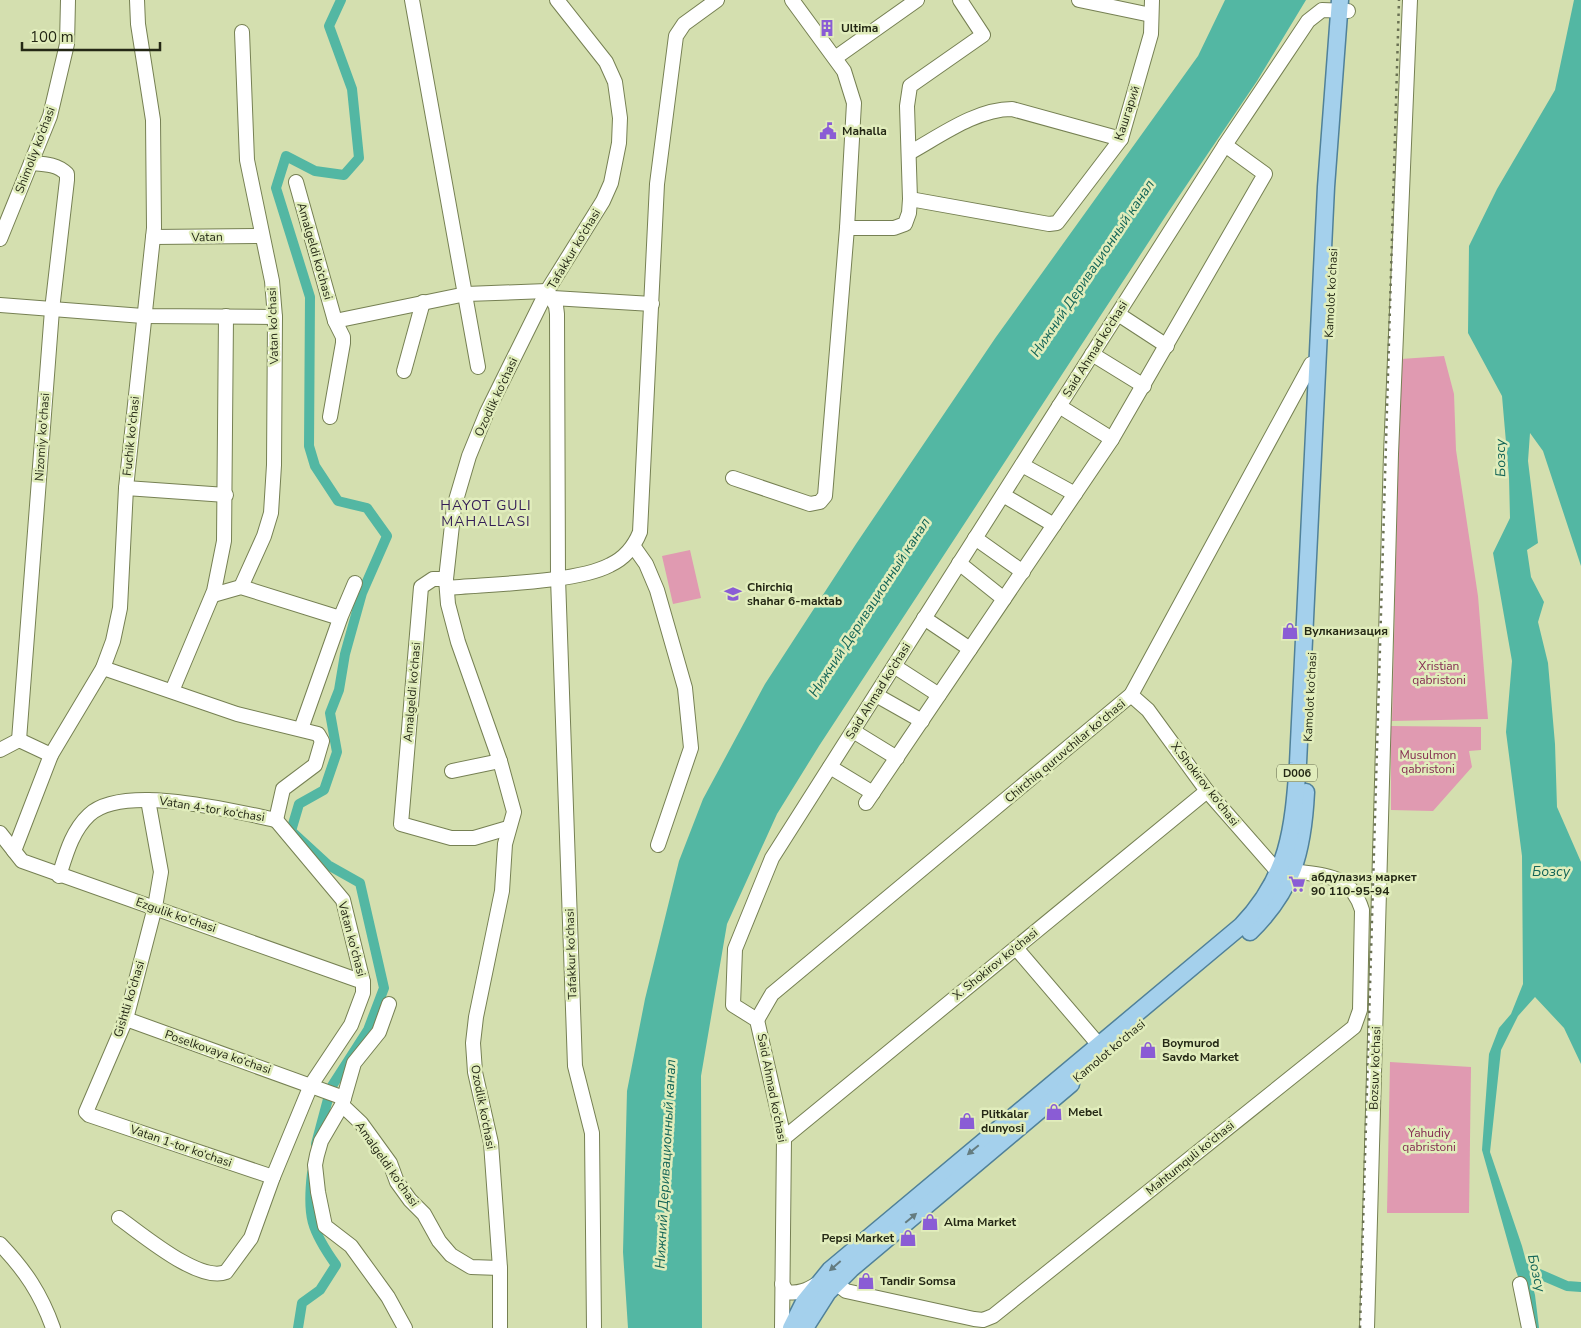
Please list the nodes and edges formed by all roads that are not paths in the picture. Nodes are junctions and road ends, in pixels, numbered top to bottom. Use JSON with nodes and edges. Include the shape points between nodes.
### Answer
{"nodes":[{"id":1,"x":68,"y":0,"type":"edge"},
{"id":2,"x":138,"y":0,"type":"edge"},
{"id":3,"x":412,"y":0,"type":"edge"},
{"id":4,"x":557,"y":0,"type":"edge"},
{"id":5,"x":717,"y":0,"type":"edge"},
{"id":6,"x":792,"y":0,"type":"edge"},
{"id":7,"x":917,"y":0,"type":"edge"},
{"id":8,"x":960,"y":0,"type":"edge"},
{"id":9,"x":1079,"y":0,"type":"edge"},
{"id":10,"x":1152,"y":0,"type":"edge"},
{"id":11,"x":1410,"y":0,"type":"edge"},
{"id":12,"x":1344,"y":5,"type":"edge"},
{"id":13,"x":1151,"y":15,"type":"junction"},
{"id":14,"x":242,"y":32,"type":"dead end"},
{"id":15,"x":835,"y":58,"type":"junction"},
{"id":16,"x":1121,"y":139,"type":"junction"},
{"id":17,"x":1225,"y":145,"type":"junction"},
{"id":18,"x":909,"y":152,"type":"junction"},
{"id":19,"x":31,"y":163,"type":"junction"},
{"id":20,"x":296,"y":182,"type":"dead end"},
{"id":21,"x":910,"y":199,"type":"junction"},
{"id":22,"x":847,"y":228,"type":"junction"},
{"id":23,"x":262,"y":236,"type":"junction"},
{"id":24,"x":153,"y":237,"type":"junction"},
{"id":25,"x":0,"y":239,"type":"edge"},
{"id":26,"x":466,"y":294,"type":"junction"},
{"id":27,"x":550,"y":294,"type":"junction"},
{"id":28,"x":423,"y":302,"type":"junction"},
{"id":29,"x":652,"y":304,"type":"junction"},
{"id":30,"x":0,"y":305,"type":"edge"},
{"id":31,"x":52,"y":310,"type":"junction"},
{"id":32,"x":1118,"y":314,"type":"junction"},
{"id":33,"x":143,"y":316,"type":"junction"},
{"id":34,"x":226,"y":316,"type":"junction"},
{"id":35,"x":275,"y":316,"type":"junction"},
{"id":36,"x":335,"y":320,"type":"junction"},
{"id":37,"x":1168,"y":346,"type":"junction"},
{"id":38,"x":1092,"y":354,"type":"junction"},
{"id":39,"x":1318,"y":362,"type":"junction"},
{"id":40,"x":478,"y":367,"type":"dead end"},
{"id":41,"x":404,"y":371,"type":"dead end"},
{"id":42,"x":1144,"y":386,"type":"junction"},
{"id":43,"x":1059,"y":406,"type":"junction"},
{"id":44,"x":330,"y":417,"type":"dead end"},
{"id":45,"x":1112,"y":439,"type":"junction"},
{"id":46,"x":1022,"y":465,"type":"junction"},
{"id":47,"x":733,"y":478,"type":"dead end"},
{"id":48,"x":126,"y":488,"type":"junction"},
{"id":49,"x":1075,"y":494,"type":"junction"},
{"id":50,"x":226,"y":495,"type":"junction"},
{"id":51,"x":1002,"y":495,"type":"junction"},
{"id":52,"x":1054,"y":525,"type":"junction"},
{"id":53,"x":975,"y":538,"type":"junction"},
{"id":54,"x":634,"y":547,"type":"junction"},
{"id":55,"x":959,"y":563,"type":"junction"},
{"id":56,"x":1023,"y":572,"type":"junction"},
{"id":57,"x":558,"y":578,"type":"junction"},
{"id":58,"x":355,"y":583,"type":"dead end"},
{"id":59,"x":446,"y":584,"type":"junction"},
{"id":60,"x":241,"y":587,"type":"junction"},
{"id":61,"x":213,"y":595,"type":"junction"},
{"id":62,"x":1004,"y":599,"type":"junction"},
{"id":63,"x":340,"y":618,"type":"junction"},
{"id":64,"x":924,"y":618,"type":"junction"},
{"id":65,"x":970,"y":649,"type":"junction"},
{"id":66,"x":894,"y":666,"type":"junction"},
{"id":67,"x":103,"y":668,"type":"junction"},
{"id":68,"x":172,"y":692,"type":"junction"},
{"id":69,"x":876,"y":695,"type":"junction"},
{"id":70,"x":939,"y":695,"type":"junction"},
{"id":71,"x":1131,"y":695,"type":"junction"},
{"id":72,"x":922,"y":721,"type":"junction"},
{"id":73,"x":301,"y":729,"type":"junction"},
{"id":74,"x":853,"y":731,"type":"junction"},
{"id":75,"x":18,"y":740,"type":"junction"},
{"id":76,"x":0,"y":750,"type":"edge"},
{"id":77,"x":51,"y":755,"type":"junction"},
{"id":78,"x":897,"y":758,"type":"junction"},
{"id":79,"x":500,"y":761,"type":"junction"},
{"id":80,"x":830,"y":768,"type":"junction"},
{"id":81,"x":452,"y":771,"type":"dead end"},
{"id":82,"x":1207,"y":791,"type":"junction"},
{"id":83,"x":148,"y":800,"type":"junction"},
{"id":84,"x":276,"y":820,"type":"junction"},
{"id":85,"x":508,"y":828,"type":"junction"},
{"id":86,"x":0,"y":833,"type":"edge"},
{"id":87,"x":658,"y":845,"type":"dead end"},
{"id":88,"x":14,"y":851,"type":"junction"},
{"id":89,"x":1286,"y":872,"type":"junction"},
{"id":90,"x":59,"y":876,"type":"junction"},
{"id":91,"x":155,"y":907,"type":"junction"},
{"id":92,"x":1016,"y":948,"type":"junction"},
{"id":93,"x":363,"y":982,"type":"junction"},
{"id":94,"x":389,"y":1004,"type":"dead end"},
{"id":95,"x":126,"y":1019,"type":"junction"},
{"id":96,"x":757,"y":1020,"type":"junction"},
{"id":97,"x":1099,"y":1045,"type":"junction"},
{"id":98,"x":311,"y":1084,"type":"junction"},
{"id":99,"x":343,"y":1102,"type":"junction"},
{"id":100,"x":1026,"y":1114,"type":"junction"},
{"id":101,"x":88,"y":1115,"type":"joint"},
{"id":102,"x":784,"y":1138,"type":"junction"},
{"id":103,"x":273,"y":1177,"type":"junction"},
{"id":104,"x":119,"y":1218,"type":"dead end"},
{"id":105,"x":0,"y":1244,"type":"edge"},
{"id":106,"x":500,"y":1268,"type":"junction"},
{"id":107,"x":836,"y":1283,"type":"junction"},
{"id":108,"x":782,"y":1284,"type":"junction"},
{"id":109,"x":818,"y":1284,"type":"junction"},
{"id":110,"x":1520,"y":1284,"type":"dead end"},
{"id":111,"x":53,"y":1328,"type":"edge"},
{"id":112,"x":405,"y":1328,"type":"edge"},
{"id":113,"x":500,"y":1328,"type":"edge"},
{"id":114,"x":594,"y":1328,"type":"edge"},
{"id":115,"x":782,"y":1328,"type":"edge"},
{"id":116,"x":791,"y":1328,"type":"edge"},
{"id":117,"x":805,"y":1328,"type":"edge"},
{"id":118,"x":1367,"y":1328,"type":"edge"},
{"id":119,"x":1528,"y":1328,"type":"edge"}],
"edges":[{"from":1,"to":19,"type":"street","name":"Shimoliy ko‘chasi","via":[[67,44],[50,116]]},
{"from":2,"to":24,"type":"street","name":"Fuchik ko'chasi","via":[[138,24],[153,120]]},
{"from":3,"to":26,"type":"street"},
{"from":4,"to":27,"type":"street","name":"Tafakkur ko‘chasi","via":[[606,62],[615,82],[619,143],[611,183],[603,201]]},
{"from":5,"to":29,"type":"street","via":[[684,24],[676,36],[657,184]]},
{"from":6,"to":15,"type":"street"},
{"from":7,"to":15,"type":"street"},
{"from":8,"to":18,"type":"street","via":[[982,35],[910,86],[907,106]]},
{"from":9,"to":13,"type":"street"},
{"from":10,"to":13,"type":"street","name":"Кашгарий"},
{"from":11,"to":118,"type":"street","name":"Bozsuv ko‘chasi","via":[[1391,454]]},
{"from":12,"to":17,"type":"street","name":"Said Ahmad ko‘chasi","via":[[1322,10],[1308,21]]},
{"from":12,"to":39,"type":"main road","number":"D006","via":[[1326,187]]},
{"from":12,"to":89,"type":"main road","name":"Kamolot ko‘chasi","number":"D006","via":[[1304,818]]},
{"from":13,"to":16,"type":"street","name":"Кашгарий","via":[[1152,34]]},
{"from":14,"to":23,"type":"street","name":"Vatan ko'chasi","via":[[247,160]]},
{"from":15,"to":22,"type":"street","via":[[844,71],[854,103]]},
{"from":16,"to":18,"type":"street","via":[[1012,109],[1000,109],[978,116]]},
{"from":16,"to":21,"type":"street","name":"Кашгарий","via":[[1057,223]]},
{"from":17,"to":32,"type":"street","name":"Said Ahmad ko‘chasi"},
{"from":17,"to":37,"type":"street","via":[[1265,174]]},
{"from":18,"to":21,"type":"street"},
{"from":19,"to":25,"type":"street","name":"Shimoliy ko‘chasi"},
{"from":19,"to":31,"type":"street","name":"Nizomiy ko'chasi","via":[[54,165],[67,174]]},
{"from":20,"to":36,"type":"street","name":"Amalgeldi ko‘chasi"},
{"from":21,"to":22,"type":"street","via":[[905,224],[894,228]]},
{"from":22,"to":47,"type":"street","via":[[825,496],[820,502],[810,504]]},
{"from":23,"to":24,"type":"street","name":"Vatan"},
{"from":23,"to":35,"type":"street","name":"Vatan ko'chasi","via":[[272,281]]},
{"from":24,"to":33,"type":"street","name":"Fuchik ko'chasi"},
{"from":26,"to":27,"type":"street"},
{"from":26,"to":28,"type":"street"},
{"from":26,"to":40,"type":"street"},
{"from":27,"to":29,"type":"street"},
{"from":27,"to":57,"type":"street","name":"Tafakkur ko‘chasi","via":[[557,314]]},
{"from":27,"to":59,"type":"street","name":"Ozodlik ko‘chasi","via":[[487,412],[469,456],[454,507]]},
{"from":28,"to":36,"type":"street"},
{"from":28,"to":41,"type":"street"},
{"from":29,"to":54,"type":"street","via":[[640,532]]},
{"from":30,"to":31,"type":"street"},
{"from":31,"to":33,"type":"street"},
{"from":31,"to":75,"type":"street","name":"Nizomiy ko'chasi"},
{"from":32,"to":37,"type":"street"},
{"from":32,"to":38,"type":"street","name":"Said Ahmad ko‘chasi"},
{"from":33,"to":34,"type":"street"},
{"from":33,"to":48,"type":"street","name":"Fuchik ko'chasi"},
{"from":34,"to":35,"type":"street"},
{"from":34,"to":50,"type":"street"},
{"from":35,"to":60,"type":"street","name":"Vatan ko'chasi","via":[[271,513]]},
{"from":36,"to":44,"type":"street","name":"Amalgeldi ko‘chasi","via":[[343,343]]},
{"from":37,"to":42,"type":"street"},
{"from":38,"to":42,"type":"street"},
{"from":38,"to":43,"type":"street","name":"Said Ahmad ko‘chasi"},
{"from":39,"to":71,"type":"street","name":"Chirchiq quruvchilar ko'chasi","via":[[1311,364]]},
{"from":39,"to":89,"type":"main road","number":"D006","via":[[1295,803]]},
{"from":42,"to":45,"type":"street"},
{"from":43,"to":45,"type":"street"},
{"from":43,"to":46,"type":"street","name":"Said Ahmad ko‘chasi"},
{"from":45,"to":49,"type":"street"},
{"from":46,"to":49,"type":"street"},
{"from":46,"to":51,"type":"street","name":"Said Ahmad ko‘chasi"},
{"from":48,"to":50,"type":"street"},
{"from":48,"to":67,"type":"street","name":"Fuchik ko'chasi","via":[[120,608]]},
{"from":49,"to":52,"type":"street"},
{"from":50,"to":61,"type":"street","via":[[224,541]]},
{"from":51,"to":52,"type":"street"},
{"from":51,"to":53,"type":"street","name":"Said Ahmad ko‘chasi"},
{"from":52,"to":56,"type":"street"},
{"from":53,"to":55,"type":"street","name":"Said Ahmad ko‘chasi"},
{"from":53,"to":56,"type":"street"},
{"from":54,"to":57,"type":"street","via":[[609,566]]},
{"from":54,"to":87,"type":"street","via":[[646,564],[657,590],[683,679],[691,748]]},
{"from":55,"to":62,"type":"street"},
{"from":55,"to":64,"type":"street","name":"Said Ahmad ko‘chasi"},
{"from":56,"to":62,"type":"street"},
{"from":57,"to":59,"type":"street"},
{"from":57,"to":114,"type":"street","name":"Tafakkur ko‘chasi","via":[[576,1066],[592,1133]]},
{"from":58,"to":63,"type":"street"},
{"from":59,"to":79,"type":"street","name":"Ozodlik ko‘chasi","via":[[458,642]]},
{"from":59,"to":85,"type":"street","name":"Amalgeldi ko‘chasi","via":[[432,579],[421,587],[401,824],[451,838],[474,838]]},
{"from":60,"to":61,"type":"street"},
{"from":60,"to":63,"type":"street"},
{"from":61,"to":68,"type":"street"},
{"from":62,"to":65,"type":"street"},
{"from":63,"to":73,"type":"street"},
{"from":64,"to":65,"type":"street"},
{"from":64,"to":66,"type":"street","name":"Said Ahmad ko‘chasi"},
{"from":65,"to":70,"type":"street"},
{"from":66,"to":69,"type":"street","name":"Said Ahmad ko‘chasi"},
{"from":66,"to":70,"type":"street"},
{"from":67,"to":68,"type":"street"},
{"from":67,"to":77,"type":"street","name":"Fuchik ko'chasi"},
{"from":68,"to":73,"type":"street","via":[[237,714]]},
{"from":69,"to":72,"type":"street"},
{"from":69,"to":74,"type":"street","name":"Said Ahmad ko‘chasi"},
{"from":70,"to":72,"type":"street"},
{"from":71,"to":82,"type":"street","name":"X.Shokirov ko‘chasi","via":[[1148,710]]},
{"from":71,"to":96,"type":"street","name":"Chirchiq quruvchilar ko'chasi","via":[[772,994]]},
{"from":72,"to":78,"type":"street"},
{"from":73,"to":84,"type":"street","via":[[318,734],[322,740],[315,764],[283,789]]},
{"from":74,"to":78,"type":"street"},
{"from":74,"to":80,"type":"street","name":"Said Ahmad ko‘chasi"},
{"from":75,"to":76,"type":"street"},
{"from":75,"to":77,"type":"street"},
{"from":77,"to":88,"type":"street","name":"Fuchik ko'chasi"},
{"from":78,"to":80,"type":"street","via":[[870,798]]},
{"from":79,"to":81,"type":"street"},
{"from":79,"to":85,"type":"street","name":"Ozodlik ko‘chasi","via":[[514,812]]},
{"from":80,"to":96,"type":"street","name":"Said Ahmad ko‘chasi","via":[[772,858],[735,949],[733,1005]]},
{"from":82,"to":89,"type":"street","name":"X.Shokirov ko‘chasi"},
{"from":82,"to":92,"type":"street","name":"X. Shokirov ko‘chasi"},
{"from":83,"to":84,"type":"street","name":"Vatan 4-tor ko‘chasi","via":[[218,808]]},
{"from":83,"to":90,"type":"street","name":"Vatan 4-tor ko‘chasi","via":[[105,805],[90,814],[77,828]]},
{"from":83,"to":91,"type":"street","name":"Vatan 4-tor ko‘chasi","via":[[161,872]]},
{"from":84,"to":93,"type":"street","name":"Vatan ko'chasi","via":[[343,900]]},
{"from":85,"to":106,"type":"street","name":"Ozodlik ko‘chasi","via":[[502,891],[473,1043],[475,1072],[491,1143]]},
{"from":86,"to":88,"type":"street","name":"Ezgulik ko'chasi"},
{"from":88,"to":90,"type":"street","name":"Ezgulik ko'chasi","via":[[22,861]]},
{"from":89,"to":97,"type":"main road","number":"D006","via":[[1241,926]]},
{"from":89,"to":100,"type":"main road","name":"Kamolot ko‘chasi","number":"D006","via":[[1273,908],[1245,937]]},
{"from":89,"to":107,"type":"street","name":"Mahtumquli ko‘chasi","via":[[1341,880],[1359,902],[1362,910],[1360,1010],[1354,1028],[993,1316],[974,1319],[846,1291]]},
{"from":90,"to":91,"type":"street","name":"Ezgulik ko'chasi"},
{"from":91,"to":93,"type":"street","name":"Ezgulik ko'chasi"},
{"from":91,"to":95,"type":"street","name":"Gishtli ko‘chasi"},
{"from":92,"to":97,"type":"street"},
{"from":92,"to":102,"type":"street","name":"X. Shokirov ko‘chasi"},
{"from":93,"to":98,"type":"street","name":"Vatan ko'chasi","via":[[361,1002],[351,1026]]},
{"from":94,"to":99,"type":"street","via":[[379,1032],[354,1063]]},
{"from":95,"to":98,"type":"street","name":"Poselkovaya ko‘chasi"},
{"from":95,"to":101,"type":"street","name":"Gishtli ko‘chasi","via":[[87,1108]]},
{"from":96,"to":102,"type":"street","name":"Said Ahmad ko‘chasi"},
{"from":97,"to":100,"type":"main road","number":"D006"},
{"from":98,"to":99,"type":"street","name":"Poselkovaya ko‘chasi"},
{"from":98,"to":103,"type":"street","name":"Vatan ko'chasi"},
{"from":99,"to":106,"type":"street","name":"Amalgeldi ko‘chasi","via":[[390,1163],[397,1182],[424,1214],[451,1255],[471,1267]]},
{"from":99,"to":112,"type":"street","via":[[322,1141],[316,1160],[323,1221],[356,1251]]},
{"from":107,"to":100,"type":"main road","name":"Kamolot ko‘chasi","number":"D006","one_way":true},
{"from":100,"to":109,"type":"main road","number":"D006","one_way":true,"via":[[830,1270]]},
{"from":101,"to":103,"type":"street","name":"Vatan 1-tor ko‘chasi"},
{"from":102,"to":108,"type":"street","name":"Said Ahmad ko‘chasi"},
{"from":103,"to":104,"type":"street","name":"Vatan ko'chasi","via":[[251,1238],[226,1272],[219,1275],[190,1267]]},
{"from":105,"to":111,"type":"street","via":[[22,1266],[35,1286]]},
{"from":106,"to":113,"type":"street","name":"Ozodlik ko‘chasi"},
{"from":107,"to":117,"type":"main road","name":"Kamolot ko‘chasi","number":"D006"},
{"from":108,"to":109,"type":"street","via":[[787,1292],[794,1293]]},
{"from":108,"to":115,"type":"street","name":"Said Ahmad ko‘chasi"},
{"from":109,"to":116,"type":"main road","number":"D006","via":[[804,1302]]},
{"from":110,"to":119,"type":"street"}]}
